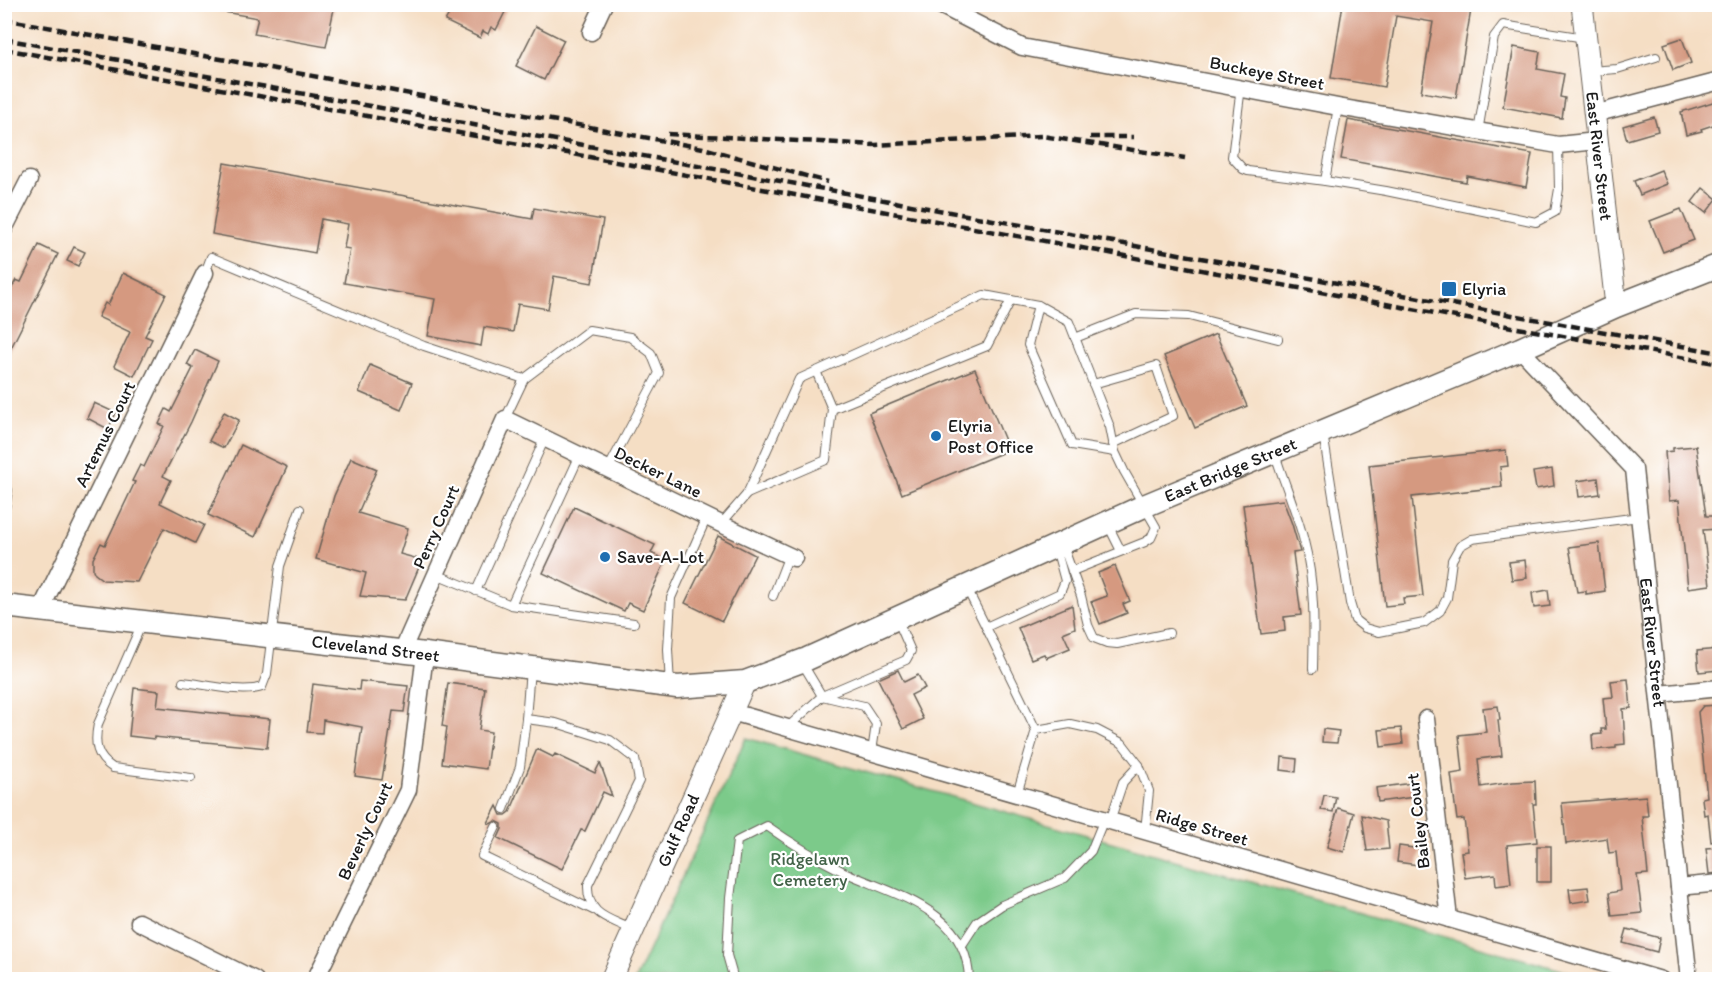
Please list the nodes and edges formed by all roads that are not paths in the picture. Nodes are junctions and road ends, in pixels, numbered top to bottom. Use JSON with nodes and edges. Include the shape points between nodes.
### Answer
{"nodes":[{"id":1,"x":604,"y":4,"type":"edge"},
{"id":2,"x":938,"y":4,"type":"edge"},
{"id":3,"x":1582,"y":4,"type":"edge"},
{"id":4,"x":591,"y":32,"type":"dead end"},
{"id":5,"x":1586,"y":38,"type":"junction"},
{"id":6,"x":1656,"y":57,"type":"dead end"},
{"id":7,"x":1590,"y":71,"type":"junction"},
{"id":8,"x":1719,"y":81,"type":"edge"},
{"id":9,"x":1241,"y":87,"type":"junction"},
{"id":10,"x":1338,"y":107,"type":"junction"},
{"id":11,"x":1594,"y":114,"type":"junction"},
{"id":12,"x":1478,"y":132,"type":"junction"},
{"id":13,"x":1598,"y":141,"type":"junction"},
{"id":14,"x":1558,"y":145,"type":"junction"},
{"id":15,"x":29,"y":180,"type":"dead end"},
{"id":16,"x":1325,"y":181,"type":"junction"},
{"id":17,"x":4,"y":229,"type":"edge"},
{"id":18,"x":1719,"y":265,"type":"edge"},
{"id":19,"x":205,"y":273,"type":"joint"},
{"id":20,"x":1011,"y":300,"type":"junction"},
{"id":21,"x":1038,"y":305,"type":"junction"},
{"id":22,"x":1616,"y":306,"type":"junction"},
{"id":23,"x":1075,"y":338,"type":"junction"},
{"id":24,"x":1278,"y":339,"type":"dead end"},
{"id":25,"x":1520,"y":350,"type":"junction"},
{"id":26,"x":816,"y":371,"type":"junction"},
{"id":27,"x":524,"y":379,"type":"junction"},
{"id":28,"x":1093,"y":384,"type":"junction"},
{"id":29,"x":832,"y":409,"type":"junction"},
{"id":30,"x":505,"y":419,"type":"junction"},
{"id":31,"x":1323,"y":430,"type":"junction"},
{"id":32,"x":545,"y":438,"type":"junction"},
{"id":33,"x":1114,"y":448,"type":"junction"},
{"id":34,"x":1274,"y":451,"type":"junction"},
{"id":35,"x":580,"y":455,"type":"junction"},
{"id":36,"x":608,"y":469,"type":"junction"},
{"id":37,"x":4,"y":483,"type":"edge"},
{"id":38,"x":747,"y":494,"type":"junction"},
{"id":39,"x":1144,"y":506,"type":"junction"},
{"id":40,"x":300,"y":509,"type":"dead end"},
{"id":41,"x":4,"y":514,"type":"edge"},
{"id":42,"x":1639,"y":517,"type":"junction"},
{"id":43,"x":714,"y":521,"type":"junction"},
{"id":44,"x":1107,"y":522,"type":"junction"},
{"id":45,"x":1058,"y":544,"type":"junction"},
{"id":46,"x":1121,"y":551,"type":"junction"},
{"id":47,"x":792,"y":556,"type":"joint"},
{"id":48,"x":1072,"y":571,"type":"junction"},
{"id":49,"x":436,"y":574,"type":"junction"},
{"id":50,"x":966,"y":586,"type":"junction"},
{"id":51,"x":476,"y":591,"type":"junction"},
{"id":52,"x":773,"y":596,"type":"dead end"},
{"id":53,"x":511,"y":605,"type":"junction"},
{"id":54,"x":4,"y":606,"type":"edge"},
{"id":55,"x":40,"y":611,"type":"junction"},
{"id":56,"x":897,"y":618,"type":"junction"},
{"id":57,"x":142,"y":622,"type":"junction"},
{"id":58,"x":634,"y":623,"type":"dead end"},
{"id":59,"x":986,"y":627,"type":"junction"},
{"id":60,"x":1169,"y":633,"type":"dead end"},
{"id":61,"x":271,"y":637,"type":"junction"},
{"id":62,"x":402,"y":651,"type":"junction"},
{"id":63,"x":425,"y":654,"type":"junction"},
{"id":64,"x":801,"y":661,"type":"junction"},
{"id":65,"x":530,"y":668,"type":"junction"},
{"id":66,"x":1312,"y":669,"type":"dead end"},
{"id":67,"x":183,"y":681,"type":"dead end"},
{"id":68,"x":745,"y":682,"type":"junction"},
{"id":69,"x":670,"y":686,"type":"junction"},
{"id":70,"x":1719,"y":688,"type":"edge"},
{"id":71,"x":1659,"y":694,"type":"junction"},
{"id":72,"x":822,"y":696,"type":"junction"},
{"id":73,"x":732,"y":712,"type":"junction"},
{"id":74,"x":1426,"y":718,"type":"dead end"},
{"id":75,"x":526,"y":719,"type":"junction"},
{"id":76,"x":788,"y":728,"type":"junction"},
{"id":77,"x":1036,"y":730,"type":"junction"},
{"id":78,"x":872,"y":752,"type":"junction"},
{"id":79,"x":1139,"y":765,"type":"junction"},
{"id":80,"x":191,"y":778,"type":"dead end"},
{"id":81,"x":1017,"y":794,"type":"junction"},
{"id":82,"x":504,"y":809,"type":"dead end"},
{"id":83,"x":1107,"y":820,"type":"junction"},
{"id":84,"x":496,"y":826,"type":"dead end"},
{"id":85,"x":1145,"y":831,"type":"junction"},
{"id":86,"x":1719,"y":883,"type":"edge"},
{"id":87,"x":1679,"y":887,"type":"junction"},
{"id":88,"x":593,"y":910,"type":"junction"},
{"id":89,"x":1449,"y":919,"type":"junction"},
{"id":90,"x":140,"y":922,"type":"dead end"},
{"id":91,"x":633,"y":931,"type":"junction"},
{"id":92,"x":962,"y":945,"type":"junction"},
{"id":93,"x":255,"y":980,"type":"edge"},
{"id":94,"x":315,"y":980,"type":"edge"},
{"id":95,"x":611,"y":980,"type":"edge"},
{"id":96,"x":734,"y":980,"type":"edge"},
{"id":97,"x":969,"y":980,"type":"edge"},
{"id":98,"x":1661,"y":980,"type":"edge"},
{"id":99,"x":1689,"y":980,"type":"edge"}],
"edges":[{"from":1,"to":4,"type":"street"},
{"from":2,"to":9,"type":"street","name":"Buckeye Street","via":[[1022,46]]},
{"from":3,"to":5,"type":"street","name":"East River Street"},
{"from":5,"to":7,"type":"street","name":"East River Street"},
{"from":5,"to":12,"type":"lane","via":[[1503,25],[1494,37]]},
{"from":6,"to":7,"type":"lane","via":[[1617,69]]},
{"from":7,"to":11,"type":"street","name":"East River Street"},
{"from":8,"to":11,"type":"street"},
{"from":9,"to":10,"type":"street","name":"Buckeye Street"},
{"from":9,"to":16,"type":"lane","via":[[1232,157],[1248,171]]},
{"from":10,"to":12,"type":"street","name":"Buckeye Street"},
{"from":10,"to":16,"type":"lane"},
{"from":11,"to":13,"type":"street","name":"East River Street"},
{"from":12,"to":14,"type":"street","name":"Buckeye Street"},
{"from":13,"to":14,"type":"street","name":"Buckeye Street"},
{"from":13,"to":22,"type":"street","name":"East River Street"},
{"from":14,"to":16,"type":"lane","via":[[1560,189],[1555,212],[1536,222]]},
{"from":15,"to":17,"type":"street"},
{"from":18,"to":22,"type":"main road","name":"East Bridge Street"},
{"from":19,"to":27,"type":"lane","via":[[211,257],[424,346]]},
{"from":19,"to":55,"type":"street","name":"Artemus Court"},
{"from":20,"to":21,"type":"lane"},
{"from":20,"to":26,"type":"lane","via":[[984,295]]},
{"from":20,"to":29,"type":"lane","via":[[987,346]]},
{"from":21,"to":23,"type":"lane","via":[[1069,322]]},
{"from":21,"to":33,"type":"lane","via":[[1028,345],[1072,445]]},
{"from":22,"to":25,"type":"main road","name":"East Bridge Street"},
{"from":23,"to":24,"type":"lane","via":[[1136,314],[1189,316]]},
{"from":23,"to":28,"type":"lane"},
{"from":25,"to":31,"type":"main road","name":"East Bridge Street"},
{"from":25,"to":42,"type":"street","name":"East River Street","via":[[1634,469]]},
{"from":26,"to":29,"type":"lane"},
{"from":26,"to":38,"type":"lane","via":[[800,379]]},
{"from":27,"to":30,"type":"lane"},
{"from":27,"to":36,"type":"lane","via":[[589,330],[630,337],[651,353],[659,373]]},
{"from":28,"to":33,"type":"lane"},
{"from":28,"to":33,"type":"lane","via":[[1156,366],[1173,416]]},
{"from":29,"to":38,"type":"lane","via":[[826,460]]},
{"from":30,"to":32,"type":"street","name":"Decker Lane"},
{"from":30,"to":49,"type":"street","name":"Perry Court"},
{"from":31,"to":34,"type":"main road","name":"East Bridge Street"},
{"from":31,"to":42,"type":"lane","via":[[1350,603],[1355,620],[1378,632],[1424,623],[1440,611],[1447,598],[1452,560],[1460,546],[1472,539]]},
{"from":32,"to":35,"type":"street","name":"Decker Lane"},
{"from":32,"to":51,"type":"lane"},
{"from":33,"to":39,"type":"lane"},
{"from":34,"to":39,"type":"main road","name":"East Bridge Street"},
{"from":34,"to":66,"type":"lane","via":[[1310,565]]},
{"from":35,"to":36,"type":"street","name":"Decker Lane"},
{"from":35,"to":53,"type":"lane"},
{"from":36,"to":43,"type":"street","name":"Decker Lane"},
{"from":37,"to":41,"type":"lane","via":[[8,490]]},
{"from":38,"to":43,"type":"lane"},
{"from":39,"to":44,"type":"main road","name":"East Bridge Street"},
{"from":39,"to":46,"type":"lane","via":[[1155,531],[1145,542]]},
{"from":40,"to":61,"type":"lane","via":[[280,566]]},
{"from":42,"to":71,"type":"street","name":"East River Street"},
{"from":43,"to":47,"type":"street","name":"Decker Lane"},
{"from":43,"to":69,"type":"lane","via":[[671,598]]},
{"from":44,"to":45,"type":"main road","name":"East Bridge Street"},
{"from":44,"to":46,"type":"lane"},
{"from":45,"to":48,"type":"lane"},
{"from":45,"to":50,"type":"main road","name":"East Bridge Street"},
{"from":45,"to":59,"type":"lane","via":[[1065,581],[1060,593]]},
{"from":46,"to":48,"type":"lane"},
{"from":47,"to":52,"type":"lane"},
{"from":48,"to":60,"type":"lane","via":[[1094,638],[1117,644]]},
{"from":49,"to":51,"type":"lane"},
{"from":49,"to":62,"type":"street","name":"Perry Court"},
{"from":50,"to":56,"type":"main road","name":"East Bridge Street"},
{"from":50,"to":59,"type":"lane"},
{"from":51,"to":53,"type":"lane"},
{"from":53,"to":58,"type":"lane"},
{"from":54,"to":55,"type":"main road","name":"Cleveland Street"},
{"from":55,"to":57,"type":"main road","name":"Cleveland Street"},
{"from":56,"to":64,"type":"main road","name":"East Bridge Street"},
{"from":56,"to":72,"type":"lane","via":[[910,651],[906,660]]},
{"from":57,"to":61,"type":"main road","name":"Cleveland Street"},
{"from":57,"to":80,"type":"lane","via":[[98,724],[96,747],[104,762],[113,768]]},
{"from":59,"to":77,"type":"lane"},
{"from":61,"to":62,"type":"main road","name":"Cleveland Street"},
{"from":61,"to":67,"type":"lane","via":[[262,687]]},
{"from":62,"to":63,"type":"main road","name":"Cleveland Street"},
{"from":63,"to":65,"type":"main road","name":"Cleveland Street"},
{"from":63,"to":94,"type":"street","name":"Beverly Court","via":[[408,790]]},
{"from":64,"to":68,"type":"main road","name":"East Bridge Street"},
{"from":64,"to":72,"type":"lane"},
{"from":65,"to":69,"type":"main road","name":"Cleveland Street"},
{"from":65,"to":75,"type":"lane"},
{"from":68,"to":69,"type":"main road","name":"Cleveland Street"},
{"from":68,"to":73,"type":"street","name":"Gulf Road"},
{"from":70,"to":71,"type":"street"},
{"from":71,"to":87,"type":"street","name":"East River Street"},
{"from":72,"to":76,"type":"lane"},
{"from":72,"to":78,"type":"lane","via":[[864,706],[876,724]]},
{"from":73,"to":76,"type":"street","name":"Ridge Street"},
{"from":73,"to":91,"type":"street","name":"Gulf Road"},
{"from":74,"to":89,"type":"street","name":"Bailey Court"},
{"from":75,"to":82,"type":"lane","via":[[520,767]]},
{"from":75,"to":88,"type":"lane","via":[[556,723],[610,740],[635,759],[639,781],[588,885]]},
{"from":76,"to":78,"type":"street","name":"Ridge Street"},
{"from":77,"to":79,"type":"lane","via":[[1070,724],[1097,730],[1122,743]]},
{"from":77,"to":81,"type":"lane"},
{"from":78,"to":81,"type":"street","name":"Ridge Street"},
{"from":79,"to":83,"type":"lane","via":[[1123,782]]},
{"from":79,"to":85,"type":"lane","via":[[1149,791]]},
{"from":81,"to":83,"type":"street","name":"Ridge Street"},
{"from":83,"to":85,"type":"street","name":"Ridge Street"},
{"from":83,"to":92,"type":"lane","via":[[1091,851],[1065,878],[1002,905],[976,922]]},
{"from":84,"to":88,"type":"lane","via":[[482,856]]},
{"from":85,"to":89,"type":"street","name":"Ridge Street"},
{"from":86,"to":87,"type":"street"},
{"from":87,"to":99,"type":"street","name":"East River Street"},
{"from":88,"to":91,"type":"lane"},
{"from":89,"to":98,"type":"street","name":"Ridge Street"},
{"from":90,"to":93,"type":"street"},
{"from":91,"to":95,"type":"street","name":"Gulf Road"},
{"from":92,"to":96,"type":"lane","via":[[950,927],[915,901],[843,871],[767,826],[737,841],[727,955]]},
{"from":92,"to":97,"type":"lane"}]}
